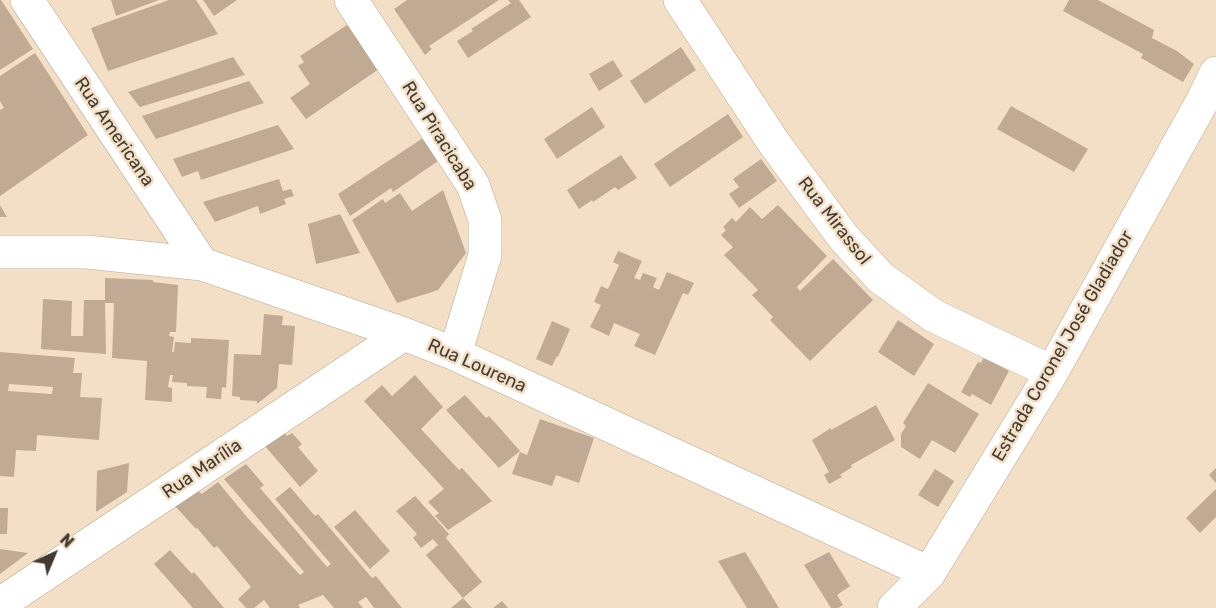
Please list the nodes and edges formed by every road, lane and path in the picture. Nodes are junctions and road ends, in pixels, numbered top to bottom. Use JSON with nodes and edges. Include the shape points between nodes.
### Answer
{"nodes":[{"id":1,"x":27,"y":0,"type":"edge"},
{"id":2,"x":351,"y":0,"type":"edge"},
{"id":3,"x":680,"y":0,"type":"edge"},
{"id":4,"x":1216,"y":73,"type":"edge"},
{"id":5,"x":0,"y":252,"type":"edge"},
{"id":6,"x":202,"y":264,"type":"junction"},
{"id":7,"x":404,"y":334,"type":"junction"},
{"id":8,"x":454,"y":354,"type":"junction"},
{"id":9,"x":1052,"y":372,"type":"junction"},
{"id":10,"x":929,"y":573,"type":"junction"},
{"id":11,"x":0,"y":604,"type":"edge"},
{"id":12,"x":894,"y":608,"type":"edge"}],
"edges":[{"from":1,"to":6,"type":"street","name":"Rua Americana"},
{"from":2,"to":8,"type":"street","name":"Rua Piracicaba","via":[[473,185],[485,220],[485,255]]},
{"from":3,"to":9,"type":"street","name":"Rua Mirassol","via":[[774,143],[844,238],[880,278],[934,316]]},
{"from":4,"to":9,"type":"street","name":"Estrada Coronel José Gladiador"},
{"from":5,"to":6,"type":"street","name":"Rua Lourena","via":[[87,252]]},
{"from":6,"to":7,"type":"street","name":"Rua Lourena"},
{"from":7,"to":8,"type":"street","name":"Rua Lourena"},
{"from":7,"to":11,"type":"street","name":"Rua Marília"},
{"from":8,"to":10,"type":"street","name":"Rua Lourena"},
{"from":9,"to":10,"type":"street","name":"Estrada Coronel José Gladiador"},
{"from":10,"to":12,"type":"street","name":"Estrada Coronel José Gladiador"}]}
